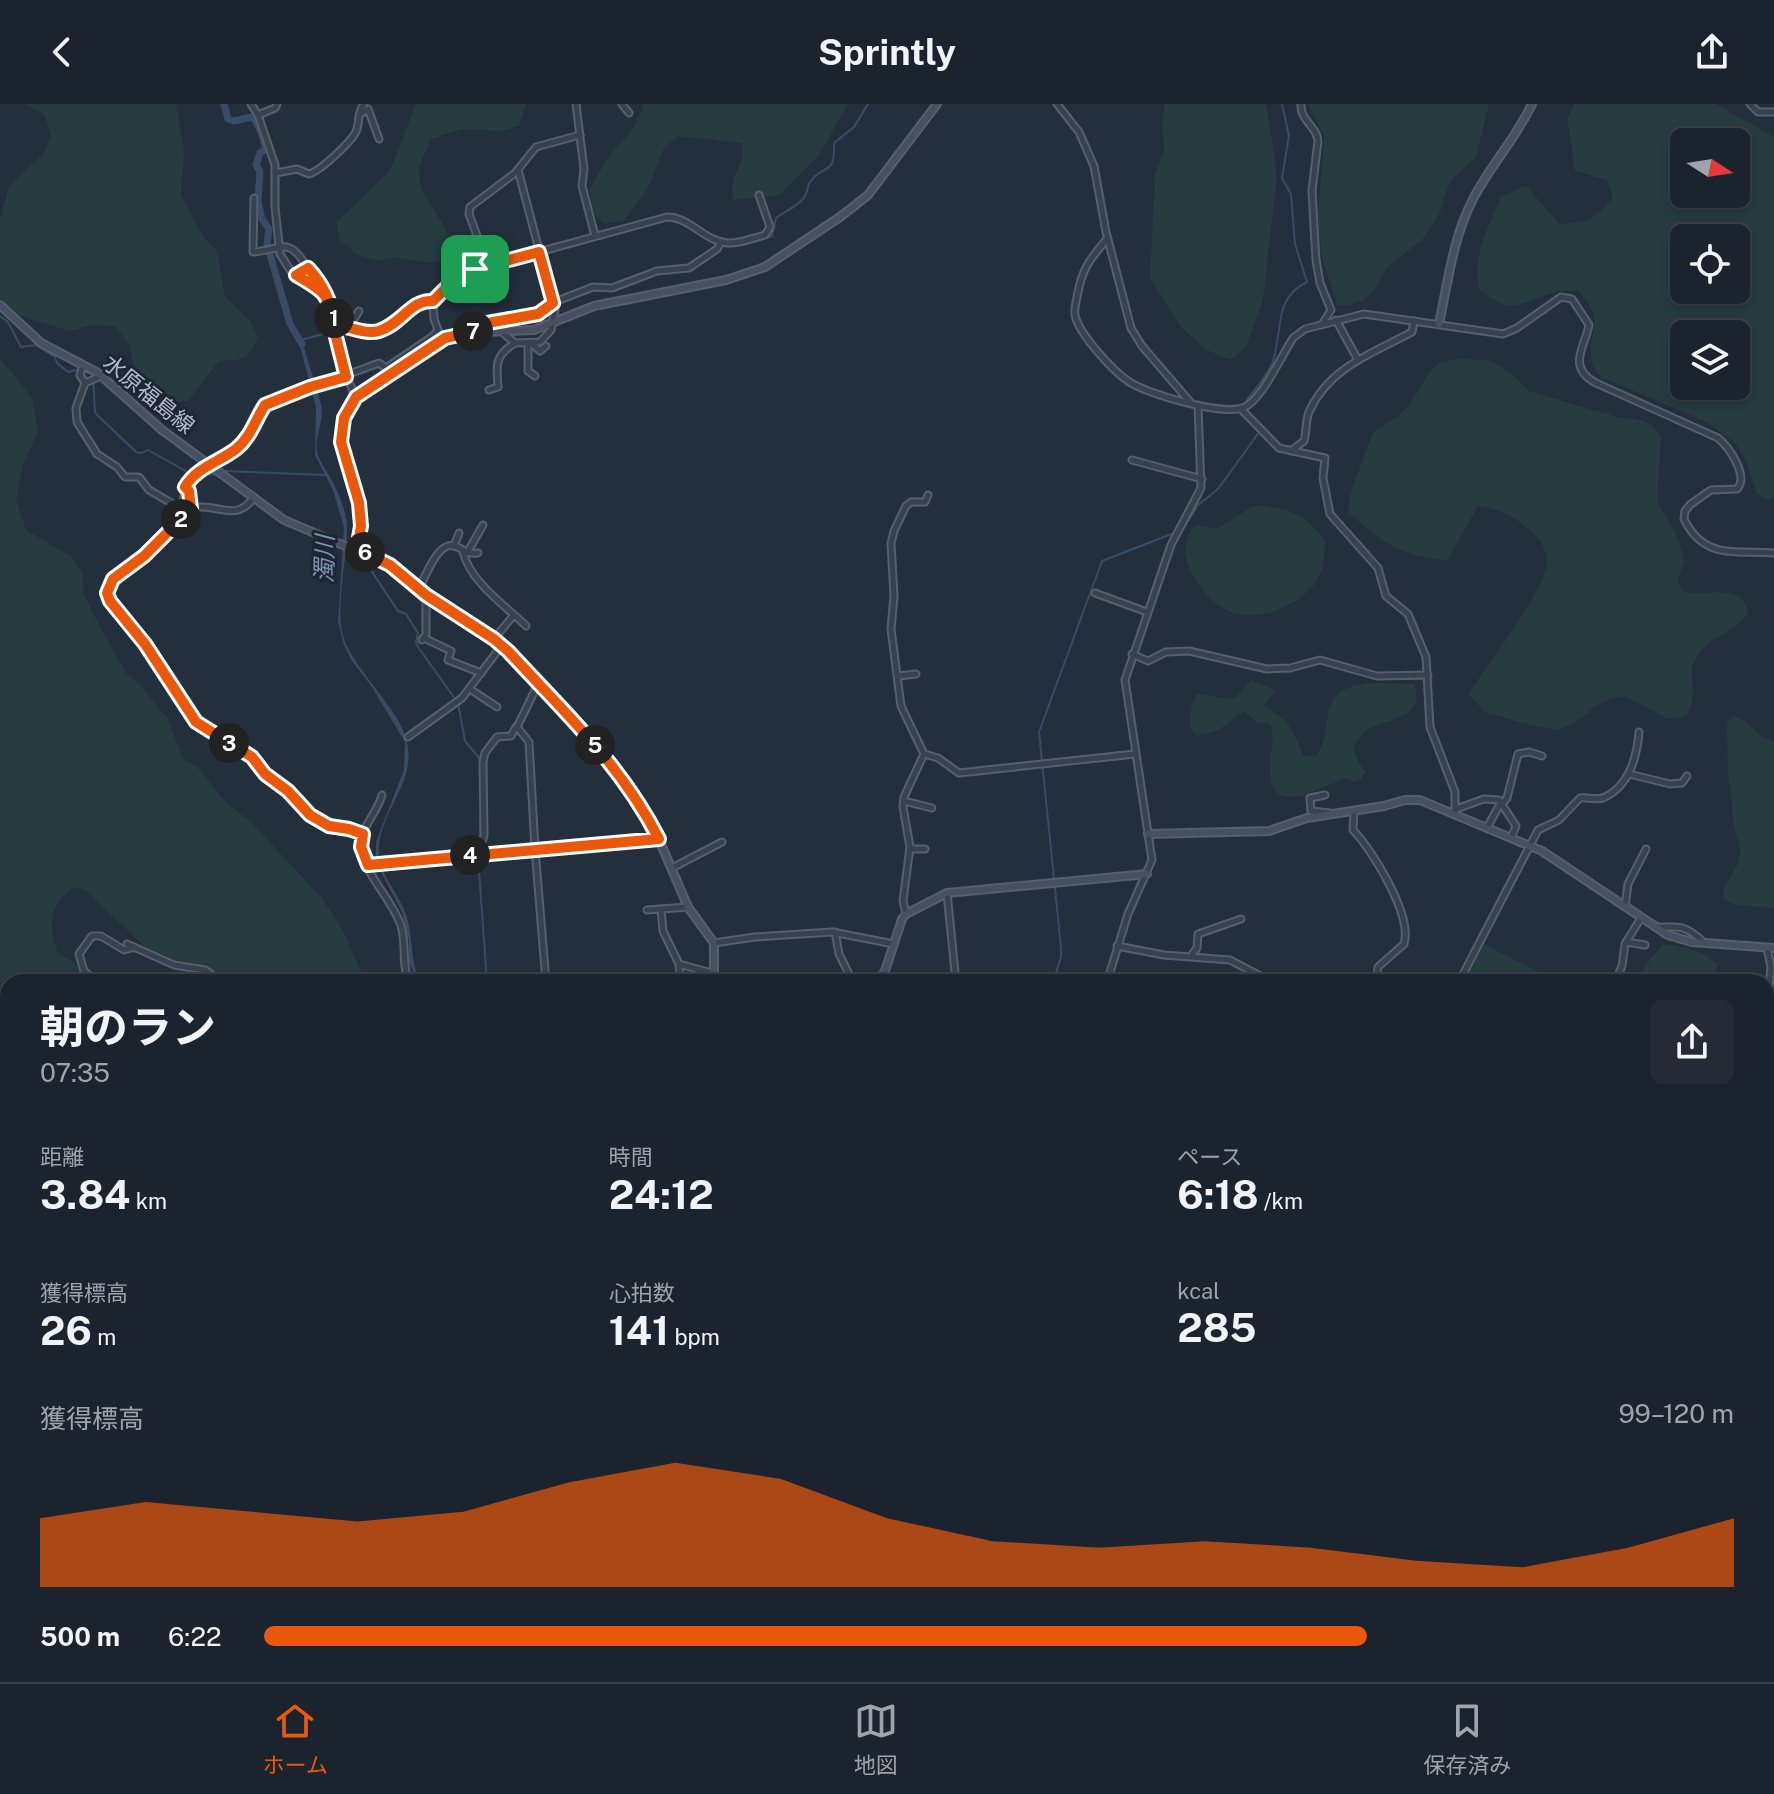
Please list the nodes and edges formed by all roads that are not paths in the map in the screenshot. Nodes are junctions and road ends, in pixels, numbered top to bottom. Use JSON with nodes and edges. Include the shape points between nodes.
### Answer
{"nodes":[{"id":1,"x":251,"y":104,"type":"edge"},
{"id":2,"x":277,"y":104,"type":"edge"},
{"id":3,"x":364,"y":104,"type":"edge"},
{"id":4,"x":576,"y":104,"type":"edge"},
{"id":5,"x":622,"y":104,"type":"edge"},
{"id":6,"x":1057,"y":104,"type":"edge"},
{"id":7,"x":1301,"y":104,"type":"edge"},
{"id":8,"x":1532,"y":104,"type":"edge"},
{"id":9,"x":1750,"y":104,"type":"edge"},
{"id":10,"x":934,"y":105,"type":"edge"},
{"id":11,"x":1774,"y":109,"type":"edge"},
{"id":12,"x":629,"y":113,"type":"dead end"},
{"id":13,"x":258,"y":115,"type":"junction"},
{"id":14,"x":357,"y":125,"type":"junction"},
{"id":15,"x":580,"y":135,"type":"junction"},
{"id":16,"x":379,"y":139,"type":"dead end"},
{"id":17,"x":518,"y":170,"type":"junction"},
{"id":18,"x":276,"y":173,"type":"junction"},
{"id":19,"x":759,"y":195,"type":"dead end"},
{"id":20,"x":254,"y":198,"type":"dead end"},
{"id":21,"x":595,"y":236,"type":"junction"},
{"id":22,"x":1107,"y":239,"type":"junction"},
{"id":23,"x":721,"y":244,"type":"junction"},
{"id":24,"x":279,"y":246,"type":"junction"},
{"id":25,"x":540,"y":255,"type":"junction"},
{"id":26,"x":308,"y":268,"type":"junction"},
{"id":27,"x":475,"y":269,"type":"junction"},
{"id":28,"x":296,"y":275,"type":"junction"},
{"id":29,"x":321,"y":290,"type":"junction"},
{"id":30,"x":553,"y":303,"type":"junction"},
{"id":31,"x":433,"y":304,"type":"junction"},
{"id":32,"x":0,"y":305,"type":"edge"},
{"id":33,"x":359,"y":311,"type":"dead end"},
{"id":34,"x":1336,"y":320,"type":"junction"},
{"id":35,"x":1414,"y":321,"type":"junction"},
{"id":36,"x":553,"y":322,"type":"junction"},
{"id":37,"x":1323,"y":324,"type":"junction"},
{"id":38,"x":1439,"y":324,"type":"junction"},
{"id":39,"x":349,"y":327,"type":"junction"},
{"id":40,"x":335,"y":329,"type":"junction"},
{"id":41,"x":437,"y":331,"type":"junction"},
{"id":42,"x":472,"y":332,"type":"junction"},
{"id":43,"x":502,"y":332,"type":"junction"},
{"id":44,"x":447,"y":337,"type":"junction"},
{"id":45,"x":515,"y":343,"type":"junction"},
{"id":46,"x":530,"y":343,"type":"junction"},
{"id":47,"x":546,"y":346,"type":"dead end"},
{"id":48,"x":1358,"y":360,"type":"junction"},
{"id":49,"x":83,"y":365,"type":"junction"},
{"id":50,"x":101,"y":376,"type":"junction"},
{"id":51,"x":535,"y":376,"type":"dead end"},
{"id":52,"x":346,"y":377,"type":"junction"},
{"id":53,"x":85,"y":383,"type":"junction"},
{"id":54,"x":489,"y":390,"type":"dead end"},
{"id":55,"x":356,"y":397,"type":"junction"},
{"id":56,"x":1191,"y":403,"type":"junction"},
{"id":57,"x":1198,"y":405,"type":"junction"},
{"id":58,"x":1241,"y":409,"type":"junction"},
{"id":59,"x":1291,"y":451,"type":"junction"},
{"id":60,"x":1132,"y":460,"type":"dead end"},
{"id":61,"x":210,"y":466,"type":"junction"},
{"id":62,"x":1202,"y":479,"type":"junction"},
{"id":63,"x":185,"y":487,"type":"junction"},
{"id":64,"x":928,"y":495,"type":"dead end"},
{"id":65,"x":254,"y":497,"type":"junction"},
{"id":66,"x":191,"y":509,"type":"junction"},
{"id":67,"x":483,"y":525,"type":"dead end"},
{"id":68,"x":459,"y":533,"type":"dead end"},
{"id":69,"x":349,"y":546,"type":"junction"},
{"id":70,"x":454,"y":546,"type":"junction"},
{"id":71,"x":465,"y":552,"type":"junction"},
{"id":72,"x":478,"y":553,"type":"dead end"},
{"id":73,"x":1774,"y":553,"type":"edge"},
{"id":74,"x":419,"y":588,"type":"junction"},
{"id":75,"x":1095,"y":593,"type":"dead end"},
{"id":76,"x":426,"y":595,"type":"junction"},
{"id":77,"x":1147,"y":612,"type":"junction"},
{"id":78,"x":513,"y":616,"type":"junction"},
{"id":79,"x":526,"y":626,"type":"dead end"},
{"id":80,"x":494,"y":639,"type":"junction"},
{"id":81,"x":502,"y":645,"type":"junction"},
{"id":82,"x":1132,"y":654,"type":"junction"},
{"id":83,"x":481,"y":673,"type":"junction"},
{"id":84,"x":916,"y":674,"type":"dead end"},
{"id":85,"x":1428,"y":675,"type":"junction"},
{"id":86,"x":898,"y":676,"type":"junction"},
{"id":87,"x":538,"y":684,"type":"junction"},
{"id":88,"x":470,"y":689,"type":"junction"},
{"id":89,"x":497,"y":707,"type":"dead end"},
{"id":90,"x":517,"y":727,"type":"junction"},
{"id":91,"x":1639,"y":732,"type":"dead end"},
{"id":92,"x":408,"y":737,"type":"dead end"},
{"id":93,"x":924,"y":754,"type":"junction"},
{"id":94,"x":1135,"y":754,"type":"junction"},
{"id":95,"x":947,"y":755,"type":"dead end"},
{"id":96,"x":1542,"y":756,"type":"dead end"},
{"id":97,"x":938,"y":758,"type":"junction"},
{"id":98,"x":1507,"y":762,"type":"dead end"},
{"id":99,"x":1515,"y":767,"type":"junction"},
{"id":100,"x":1629,"y":774,"type":"junction"},
{"id":101,"x":1687,"y":776,"type":"dead end"},
{"id":102,"x":1522,"y":781,"type":"dead end"},
{"id":103,"x":1511,"y":782,"type":"junction"},
{"id":104,"x":382,"y":795,"type":"dead end"},
{"id":105,"x":1325,"y":795,"type":"dead end"},
{"id":106,"x":904,"y":801,"type":"junction"},
{"id":107,"x":1501,"y":803,"type":"junction"},
{"id":108,"x":932,"y":808,"type":"dead end"},
{"id":109,"x":1354,"y":811,"type":"junction"},
{"id":110,"x":1455,"y":811,"type":"junction"},
{"id":111,"x":1330,"y":814,"type":"junction"},
{"id":112,"x":1487,"y":828,"type":"junction"},
{"id":113,"x":363,"y":834,"type":"junction"},
{"id":114,"x":1148,"y":834,"type":"junction"},
{"id":115,"x":1511,"y":838,"type":"junction"},
{"id":116,"x":659,"y":839,"type":"junction"},
{"id":117,"x":722,"y":842,"type":"dead end"},
{"id":118,"x":1531,"y":846,"type":"junction"},
{"id":119,"x":535,"y":849,"type":"junction"},
{"id":120,"x":910,"y":849,"type":"junction"},
{"id":121,"x":925,"y":849,"type":"dead end"},
{"id":122,"x":1646,"y":849,"type":"dead end"},
{"id":123,"x":479,"y":854,"type":"junction"},
{"id":124,"x":368,"y":865,"type":"junction"},
{"id":125,"x":672,"y":868,"type":"junction"},
{"id":126,"x":1147,"y":874,"type":"junction"},
{"id":127,"x":947,"y":893,"type":"junction"},
{"id":128,"x":688,"y":907,"type":"junction"},
{"id":129,"x":1625,"y":907,"type":"junction"},
{"id":130,"x":661,"y":909,"type":"junction"},
{"id":131,"x":647,"y":910,"type":"dead end"},
{"id":132,"x":906,"y":914,"type":"junction"},
{"id":133,"x":1641,"y":918,"type":"junction"},
{"id":134,"x":1241,"y":919,"type":"dead end"},
{"id":135,"x":1654,"y":927,"type":"junction"},
{"id":136,"x":835,"y":932,"type":"junction"},
{"id":137,"x":1626,"y":942,"type":"junction"},
{"id":138,"x":714,"y":943,"type":"junction"},
{"id":139,"x":894,"y":944,"type":"junction"},
{"id":140,"x":1705,"y":944,"type":"junction"},
{"id":141,"x":1645,"y":945,"type":"dead end"},
{"id":142,"x":1117,"y":946,"type":"junction"},
{"id":143,"x":1770,"y":948,"type":"edge"},
{"id":144,"x":1190,"y":957,"type":"junction"},
{"id":145,"x":679,"y":964,"type":"junction"},
{"id":146,"x":88,"y":974,"type":"edge"},
{"id":147,"x":211,"y":974,"type":"edge"},
{"id":148,"x":407,"y":974,"type":"edge"},
{"id":149,"x":545,"y":974,"type":"edge"},
{"id":150,"x":680,"y":974,"type":"edge"},
{"id":151,"x":704,"y":974,"type":"edge"},
{"id":152,"x":714,"y":974,"type":"edge"},
{"id":153,"x":849,"y":974,"type":"edge"},
{"id":154,"x":883,"y":974,"type":"edge"},
{"id":155,"x":955,"y":974,"type":"edge"},
{"id":156,"x":1109,"y":974,"type":"edge"},
{"id":157,"x":1257,"y":974,"type":"edge"},
{"id":158,"x":1377,"y":974,"type":"edge"},
{"id":159,"x":1463,"y":974,"type":"edge"},
{"id":160,"x":1618,"y":974,"type":"edge"},
{"id":161,"x":1770,"y":974,"type":"edge"}],
"edges":[{"from":1,"to":13,"type":"street"},
{"from":2,"to":13,"type":"street"},
{"from":3,"to":14,"type":"street"},
{"from":4,"to":15,"type":"street"},
{"from":5,"to":12,"type":"street"},
{"from":6,"to":22,"type":"street","via":[[1079,132],[1094,166]]},
{"from":7,"to":37,"type":"street","via":[[1302,117],[1318,135],[1312,191],[1316,267],[1331,310]]},
{"from":8,"to":38,"type":"street","via":[[1464,219]]},
{"from":9,"to":11,"type":"street","via":[[1758,112]]},
{"from":10,"to":36,"type":"street","via":[[868,195],[765,267],[726,280],[594,306]]},
{"from":13,"to":18,"type":"street"},
{"from":14,"to":16,"type":"street","via":[[368,109]]},
{"from":14,"to":18,"type":"street","via":[[355,134],[318,171]]},
{"from":15,"to":17,"type":"street","via":[[536,147]]},
{"from":15,"to":21,"type":"street","via":[[582,186]]},
{"from":17,"to":25,"type":"street"},
{"from":17,"to":27,"type":"street","via":[[470,207],[482,249]]},
{"from":18,"to":24,"type":"street"},
{"from":19,"to":23,"type":"street","via":[[768,233]]},
{"from":20,"to":24,"type":"street","via":[[253,252]]},
{"from":21,"to":23,"type":"street","via":[[670,216]]},
{"from":21,"to":25,"type":"street"},
{"from":22,"to":56,"type":"street","via":[[1131,328]]},
{"from":22,"to":56,"type":"street","via":[[1083,270],[1075,316],[1126,381]]},
{"from":23,"to":30,"type":"street","via":[[689,268],[657,271],[612,288],[593,287]]},
{"from":24,"to":26,"type":"street","via":[[299,252]]},
{"from":24,"to":28,"type":"street","via":[[283,262]]},
{"from":25,"to":27,"type":"street"},
{"from":25,"to":30,"type":"street"},
{"from":26,"to":28,"type":"street"},
{"from":26,"to":29,"type":"street"},
{"from":27,"to":31,"type":"street","via":[[451,283]]},
{"from":28,"to":29,"type":"street"},
{"from":29,"to":40,"type":"street"},
{"from":30,"to":36,"type":"street"},
{"from":30,"to":42,"type":"street","via":[[538,314],[482,324]]},
{"from":31,"to":39,"type":"street","via":[[412,307],[396,324],[378,331]]},
{"from":31,"to":41,"type":"street"},
{"from":32,"to":49,"type":"street","name":"水原福島線","via":[[41,343]]},
{"from":33,"to":39,"type":"street"},
{"from":34,"to":35,"type":"street","via":[[1364,314]]},
{"from":34,"to":37,"type":"street"},
{"from":34,"to":48,"type":"street"},
{"from":35,"to":38,"type":"street"},
{"from":35,"to":48,"type":"street","via":[[1412,332]]},
{"from":36,"to":43,"type":"street","via":[[534,330]]},
{"from":36,"to":46,"type":"street","via":[[544,338]]},
{"from":37,"to":58,"type":"street","via":[[1297,333],[1257,396]]},
{"from":38,"to":73,"type":"street","via":[[1503,334],[1561,297],[1572,299],[1589,325],[1579,357],[1586,376],[1718,438],[1731,454],[1742,484],[1734,490],[1711,490],[1686,509],[1684,519],[1696,538],[1717,550]]},
{"from":39,"to":40,"type":"street"},
{"from":40,"to":52,"type":"street"},
{"from":41,"to":44,"type":"street"},
{"from":41,"to":52,"type":"street","via":[[386,368],[379,363]]},
{"from":42,"to":43,"type":"street"},
{"from":42,"to":44,"type":"street"},
{"from":43,"to":45,"type":"street"},
{"from":44,"to":55,"type":"street"},
{"from":45,"to":46,"type":"street"},
{"from":45,"to":54,"type":"street","via":[[504,350],[496,367],[498,387]]},
{"from":46,"to":47,"type":"street","via":[[540,351]]},
{"from":46,"to":51,"type":"street","via":[[528,371]]},
{"from":48,"to":59,"type":"street","via":[[1330,381],[1308,413],[1304,441]]},
{"from":49,"to":50,"type":"street","name":"水原福島線"},
{"from":49,"to":53,"type":"street","via":[[80,375]]},
{"from":50,"to":53,"type":"street"},
{"from":50,"to":61,"type":"street","name":"水原福島線"},
{"from":52,"to":55,"type":"street"},
{"from":52,"to":61,"type":"street","via":[[265,405],[242,444]]},
{"from":53,"to":63,"type":"street","via":[[75,417],[97,454],[125,477],[140,478],[177,509]]},
{"from":55,"to":69,"type":"street","via":[[344,418],[341,442],[361,526]]},
{"from":56,"to":57,"type":"street"},
{"from":57,"to":58,"type":"street"},
{"from":57,"to":62,"type":"street"},
{"from":58,"to":59,"type":"street","via":[[1279,448]]},
{"from":59,"to":85,"type":"street","via":[[1325,458],[1330,514],[1376,564],[1386,596],[1413,622]]},
{"from":60,"to":62,"type":"street"},
{"from":61,"to":63,"type":"street"},
{"from":61,"to":65,"type":"street","name":"水原福島線"},
{"from":62,"to":77,"type":"street"},
{"from":63,"to":66,"type":"street"},
{"from":64,"to":86,"type":"street","via":[[925,502],[906,506],[891,543],[891,641]]},
{"from":65,"to":66,"type":"street","via":[[240,510]]},
{"from":65,"to":69,"type":"street","name":"水原福島線","via":[[297,527]]},
{"from":66,"to":113,"type":"street","via":[[113,579],[107,593],[110,601],[196,722],[252,757],[310,815]]},
{"from":67,"to":71,"type":"street"},
{"from":68,"to":70,"type":"street"},
{"from":69,"to":74,"type":"street","name":"水原福島線","via":[[390,565]]},
{"from":70,"to":71,"type":"street"},
{"from":70,"to":74,"type":"street","via":[[437,553]]},
{"from":71,"to":72,"type":"street"},
{"from":71,"to":78,"type":"street","via":[[488,592]]},
{"from":74,"to":76,"type":"street","name":"水原福島線"},
{"from":75,"to":77,"type":"street"},
{"from":76,"to":80,"type":"street","name":"水原福島線"},
{"from":76,"to":83,"type":"street","via":[[423,639],[451,651],[448,660]]},
{"from":77,"to":82,"type":"street"},
{"from":78,"to":79,"type":"street"},
{"from":78,"to":80,"type":"street"},
{"from":80,"to":81,"type":"street","name":"水原福島線"},
{"from":81,"to":83,"type":"street"},
{"from":81,"to":87,"type":"street","name":"水原福島線"},
{"from":82,"to":85,"type":"street","via":[[1148,661],[1166,652],[1189,651],[1267,669],[1320,660],[1377,676]]},
{"from":82,"to":94,"type":"street","via":[[1125,680]]},
{"from":83,"to":88,"type":"street"},
{"from":84,"to":86,"type":"street"},
{"from":85,"to":110,"type":"street","via":[[1430,727],[1455,792]]},
{"from":86,"to":93,"type":"street","via":[[901,706]]},
{"from":87,"to":90,"type":"street"},
{"from":87,"to":116,"type":"street","name":"水原福島線","via":[[626,781]]},
{"from":88,"to":89,"type":"street"},
{"from":88,"to":92,"type":"street"},
{"from":90,"to":119,"type":"street","via":[[529,742]]},
{"from":90,"to":123,"type":"street","via":[[511,736],[497,737],[484,756],[484,835]]},
{"from":91,"to":100,"type":"street"},
{"from":93,"to":97,"type":"street"},
{"from":93,"to":106,"type":"street"},
{"from":94,"to":97,"type":"street","via":[[966,773]]},
{"from":94,"to":114,"type":"street"},
{"from":95,"to":97,"type":"street"},
{"from":96,"to":99,"type":"street","via":[[1518,754]]},
{"from":98,"to":99,"type":"street"},
{"from":99,"to":103,"type":"street"},
{"from":100,"to":101,"type":"street","via":[[1670,784],[1682,783]]},
{"from":100,"to":118,"type":"street","via":[[1605,797],[1580,798],[1559,820],[1538,830]]},
{"from":102,"to":103,"type":"street"},
{"from":103,"to":107,"type":"street"},
{"from":104,"to":113,"type":"street"},
{"from":105,"to":111,"type":"street","via":[[1310,798],[1311,811]]},
{"from":106,"to":108,"type":"street"},
{"from":106,"to":120,"type":"street"},
{"from":107,"to":110,"type":"street","via":[[1492,798]]},
{"from":107,"to":112,"type":"street"},
{"from":107,"to":115,"type":"street","via":[[1516,826]]},
{"from":109,"to":110,"type":"street","via":[[1415,799]]},
{"from":109,"to":111,"type":"street"},
{"from":109,"to":158,"type":"street","via":[[1353,830],[1381,866],[1405,934],[1404,944]]},
{"from":110,"to":112,"type":"street"},
{"from":111,"to":114,"type":"street","via":[[1269,831]]},
{"from":112,"to":115,"type":"street"},
{"from":113,"to":124,"type":"street","via":[[361,847]]},
{"from":114,"to":126,"type":"street","via":[[1152,860]]},
{"from":115,"to":118,"type":"street"},
{"from":116,"to":119,"type":"street"},
{"from":116,"to":125,"type":"street","name":"水原福島線"},
{"from":117,"to":125,"type":"street"},
{"from":118,"to":129,"type":"street"},
{"from":118,"to":159,"type":"street"},
{"from":119,"to":123,"type":"street"},
{"from":119,"to":149,"type":"street"},
{"from":120,"to":121,"type":"street"},
{"from":120,"to":132,"type":"street"},
{"from":122,"to":129,"type":"street","via":[[1628,884]]},
{"from":123,"to":124,"type":"street"},
{"from":124,"to":148,"type":"street","via":[[400,922]]},
{"from":125,"to":128,"type":"street","name":"水原福島線"},
{"from":126,"to":127,"type":"street"},
{"from":126,"to":142,"type":"street"},
{"from":127,"to":132,"type":"street"},
{"from":127,"to":155,"type":"street"},
{"from":128,"to":130,"type":"street"},
{"from":128,"to":138,"type":"street","name":"水原福島線"},
{"from":129,"to":133,"type":"street"},
{"from":130,"to":131,"type":"street"},
{"from":130,"to":145,"type":"street","via":[[663,931]]},
{"from":132,"to":139,"type":"street"},
{"from":133,"to":135,"type":"street"},
{"from":133,"to":137,"type":"street"},
{"from":134,"to":144,"type":"street","via":[[1198,934]]},
{"from":135,"to":140,"type":"street"},
{"from":135,"to":140,"type":"street","via":[[1683,927]]},
{"from":136,"to":138,"type":"street"},
{"from":136,"to":139,"type":"street"},
{"from":136,"to":153,"type":"street"},
{"from":137,"to":141,"type":"street"},
{"from":137,"to":160,"type":"street"},
{"from":138,"to":152,"type":"street"},
{"from":139,"to":154,"type":"street"},
{"from":140,"to":143,"type":"street"},
{"from":142,"to":144,"type":"street"},
{"from":142,"to":156,"type":"street"},
{"from":143,"to":161,"type":"street"},
{"from":144,"to":157,"type":"street","via":[[1230,960]]},
{"from":145,"to":150,"type":"street"},
{"from":145,"to":151,"type":"street"},
{"from":146,"to":147,"type":"street","via":[[79,954],[93,936]]}]}
